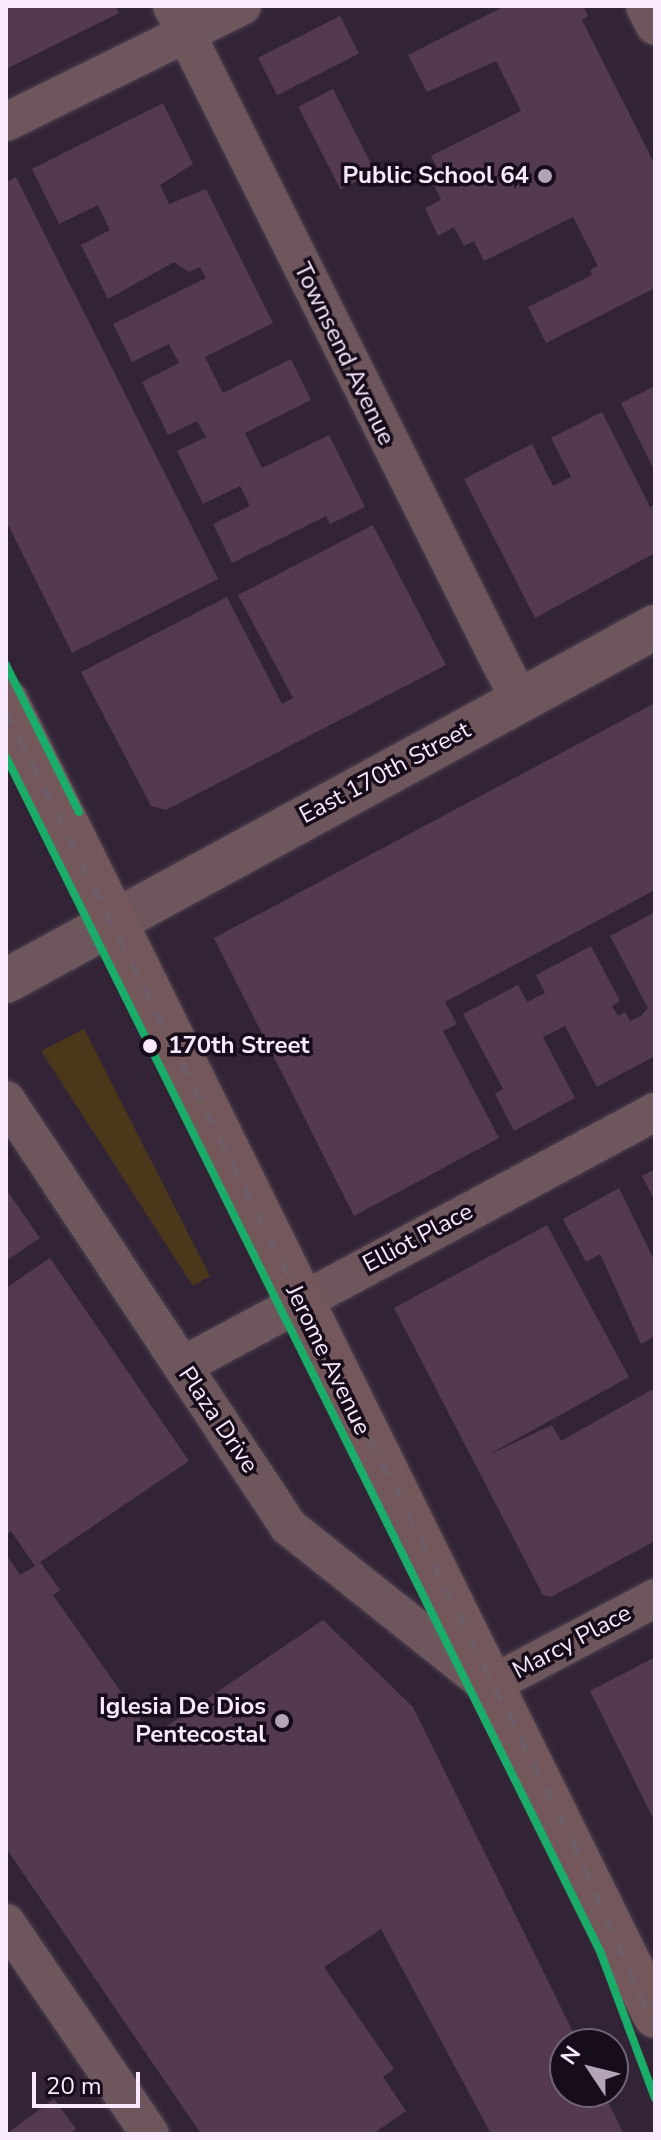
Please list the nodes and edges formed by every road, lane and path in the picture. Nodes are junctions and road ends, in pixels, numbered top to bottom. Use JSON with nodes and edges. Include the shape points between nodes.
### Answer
{"nodes":[{"id":1,"x":242,"y":6,"type":"edge"},
{"id":2,"x":645,"y":6,"type":"edge"},
{"id":3,"x":179,"y":20,"type":"edge"},
{"id":4,"x":655,"y":26,"type":"edge"},
{"id":5,"x":6,"y":122,"type":"edge"},
{"id":6,"x":655,"y":627,"type":"edge"},
{"id":7,"x":6,"y":701,"type":"edge"},
{"id":8,"x":520,"y":701,"type":"junction"},
{"id":9,"x":115,"y":919,"type":"junction"},
{"id":10,"x":6,"y":981,"type":"edge"},
{"id":11,"x":6,"y":1100,"type":"edge"},
{"id":12,"x":655,"y":1112,"type":"edge"},
{"id":13,"x":298,"y":1302,"type":"junction"},
{"id":14,"x":182,"y":1366,"type":"junction"},
{"id":15,"x":655,"y":1598,"type":"edge"},
{"id":16,"x":489,"y":1686,"type":"junction"},
{"id":17,"x":6,"y":1923,"type":"edge"},
{"id":18,"x":655,"y":2016,"type":"edge"},
{"id":19,"x":150,"y":2134,"type":"edge"}],
"edges":[{"from":1,"to":3,"type":"street"},
{"from":2,"to":4,"type":"street"},
{"from":3,"to":5,"type":"street"},
{"from":3,"to":8,"type":"street","name":"Townsend Avenue"},
{"from":6,"to":8,"type":"street","name":"East 170th Street"},
{"from":7,"to":9,"type":"main road","name":"Jerome Avenue"},
{"from":8,"to":9,"type":"street","name":"East 170th Street"},
{"from":9,"to":10,"type":"street","name":"East 170th Street"},
{"from":9,"to":13,"type":"main road","name":"Jerome Avenue"},
{"from":11,"to":14,"type":"street","name":"Plaza Drive"},
{"from":12,"to":13,"type":"street","name":"Elliot Place"},
{"from":13,"to":14,"type":"street","name":"Elliot Place"},
{"from":13,"to":16,"type":"main road","name":"Jerome Avenue"},
{"from":14,"to":16,"type":"street","name":"Plaza Drive","via":[[289,1527]]},
{"from":15,"to":16,"type":"street","name":"Marcy Place"},
{"from":16,"to":18,"type":"main road","name":"Jerome Avenue"},
{"from":17,"to":19,"type":"street"}]}
